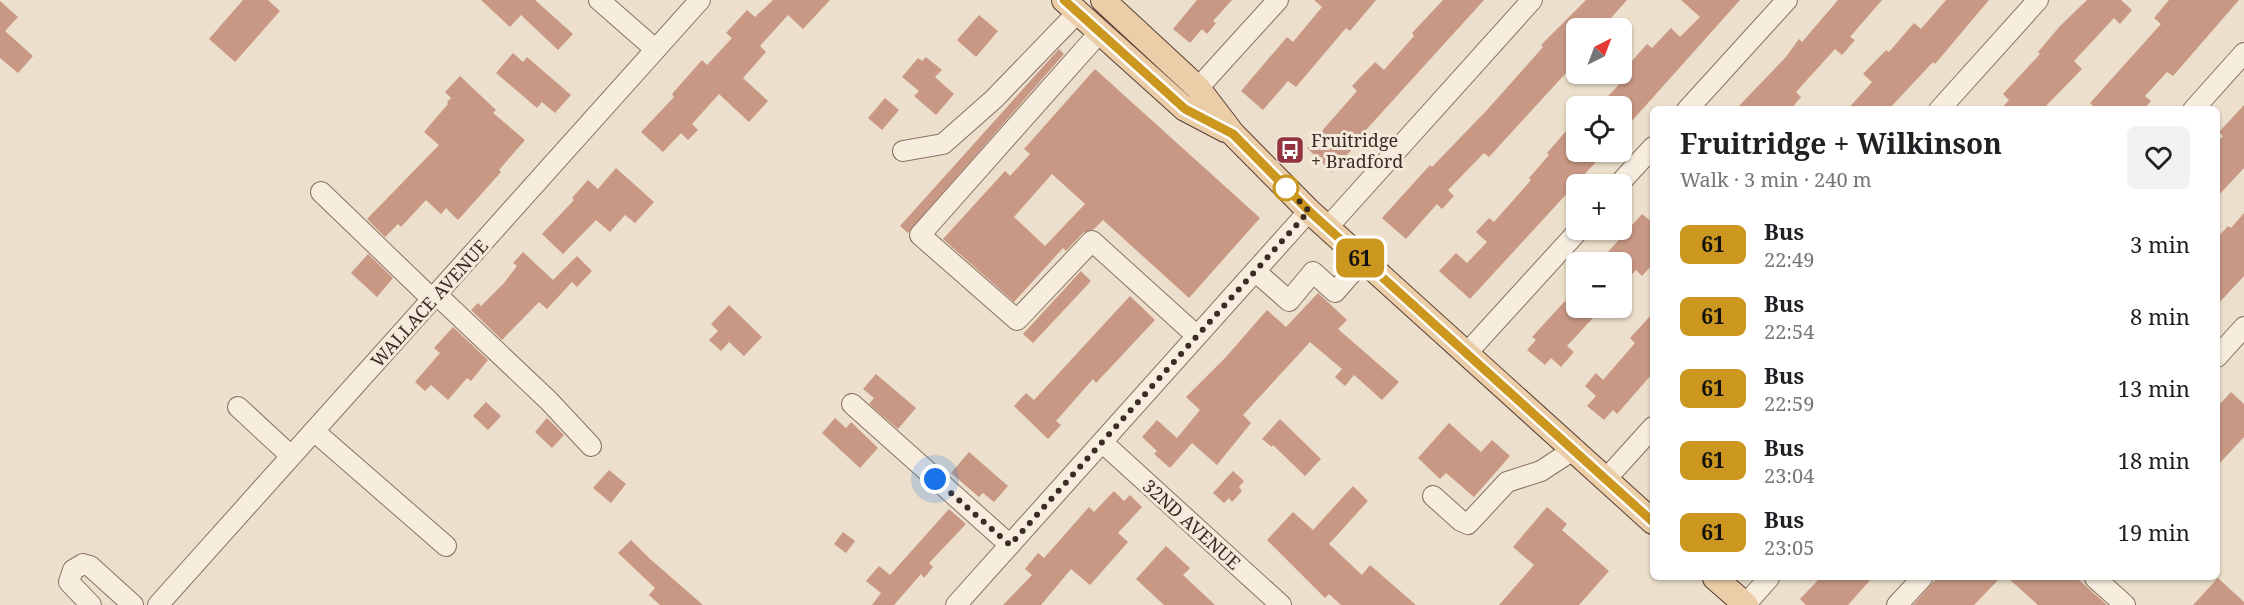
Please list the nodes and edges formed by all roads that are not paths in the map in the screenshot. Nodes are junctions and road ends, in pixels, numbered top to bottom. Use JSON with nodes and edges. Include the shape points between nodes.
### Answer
{"nodes":[{"id":1,"x":599,"y":0,"type":"edge"},
{"id":2,"x":700,"y":0,"type":"edge"},
{"id":3,"x":1103,"y":0,"type":"edge"},
{"id":4,"x":1278,"y":0,"type":"edge"},
{"id":5,"x":1532,"y":0,"type":"edge"},
{"id":6,"x":1786,"y":0,"type":"edge"},
{"id":7,"x":2038,"y":0,"type":"edge"},
{"id":8,"x":1071,"y":6,"type":"edge"},
{"id":9,"x":1100,"y":32,"type":"junction"},
{"id":10,"x":656,"y":50,"type":"junction"},
{"id":11,"x":2244,"y":53,"type":"edge"},
{"id":12,"x":1198,"y":88,"type":"junction"},
{"id":13,"x":1691,"y":106,"type":"edge"},
{"id":14,"x":1943,"y":106,"type":"edge"},
{"id":15,"x":2197,"y":106,"type":"edge"},
{"id":16,"x":1233,"y":134,"type":"junction"},
{"id":17,"x":1650,"y":150,"type":"edge"},
{"id":18,"x":903,"y":151,"type":"dead end"},
{"id":19,"x":1628,"y":174,"type":"edge"},
{"id":20,"x":321,"y":192,"type":"dead end"},
{"id":21,"x":1309,"y":211,"type":"junction"},
{"id":22,"x":1327,"y":228,"type":"junction"},
{"id":23,"x":1570,"y":240,"type":"edge"},
{"id":24,"x":1363,"y":260,"type":"junction"},
{"id":25,"x":1256,"y":271,"type":"junction"},
{"id":26,"x":434,"y":297,"type":"junction"},
{"id":27,"x":2244,"y":327,"type":"edge"},
{"id":28,"x":1197,"y":336,"type":"junction"},
{"id":29,"x":1466,"y":354,"type":"junction"},
{"id":30,"x":2220,"y":354,"type":"edge"},
{"id":31,"x":852,"y":404,"type":"dead end"},
{"id":32,"x":238,"y":407,"type":"dead end"},
{"id":33,"x":1650,"y":430,"type":"edge"},
{"id":34,"x":314,"y":431,"type":"junction"},
{"id":35,"x":1102,"y":442,"type":"junction"},
{"id":36,"x":591,"y":447,"type":"dead end"},
{"id":37,"x":1573,"y":450,"type":"junction"},
{"id":38,"x":291,"y":456,"type":"junction"},
{"id":39,"x":1606,"y":479,"type":"junction"},
{"id":40,"x":1433,"y":496,"type":"dead end"},
{"id":41,"x":1650,"y":519,"type":"edge"},
{"id":42,"x":1010,"y":545,"type":"junction"},
{"id":43,"x":446,"y":546,"type":"dead end"},
{"id":44,"x":1717,"y":580,"type":"edge"},
{"id":45,"x":1767,"y":580,"type":"edge"},
{"id":46,"x":1920,"y":580,"type":"edge"},
{"id":47,"x":2097,"y":580,"type":"edge"},
{"id":48,"x":165,"y":602,"type":"edge"},
{"id":49,"x":91,"y":605,"type":"edge"},
{"id":50,"x":133,"y":605,"type":"edge"},
{"id":51,"x":956,"y":605,"type":"edge"},
{"id":52,"x":1281,"y":605,"type":"edge"},
{"id":53,"x":1745,"y":605,"type":"edge"},
{"id":54,"x":1897,"y":605,"type":"edge"},
{"id":55,"x":2125,"y":605,"type":"edge"}],
"edges":[{"from":1,"to":10,"type":"street"},
{"from":2,"to":10,"type":"street","name":"WALLACE AVENUE"},
{"from":3,"to":12,"type":"main road"},
{"from":4,"to":12,"type":"street"},
{"from":5,"to":22,"type":"street"},
{"from":6,"to":13,"type":"street"},
{"from":7,"to":14,"type":"street"},
{"from":8,"to":9,"type":"main road"},
{"from":8,"to":18,"type":"street","via":[[994,99],[944,144]]},
{"from":9,"to":16,"type":"main road","via":[[1185,109]]},
{"from":9,"to":28,"type":"street","via":[[920,235],[1017,321],[1092,241]]},
{"from":10,"to":26,"type":"street","name":"WALLACE AVENUE"},
{"from":11,"to":15,"type":"street"},
{"from":12,"to":16,"type":"main road"},
{"from":16,"to":21,"type":"main road"},
{"from":17,"to":19,"type":"street"},
{"from":20,"to":26,"type":"street"},
{"from":21,"to":22,"type":"main road"},
{"from":21,"to":25,"type":"street"},
{"from":22,"to":24,"type":"main road"},
{"from":23,"to":29,"type":"street"},
{"from":24,"to":25,"type":"street","via":[[1335,292],[1313,272],[1289,301]]},
{"from":24,"to":29,"type":"main road"},
{"from":25,"to":28,"type":"street"},
{"from":26,"to":34,"type":"street","name":"WALLACE AVENUE"},
{"from":26,"to":36,"type":"street","via":[[549,401]]},
{"from":27,"to":30,"type":"street"},
{"from":28,"to":35,"type":"street"},
{"from":29,"to":37,"type":"main road"},
{"from":31,"to":42,"type":"street"},
{"from":32,"to":38,"type":"street"},
{"from":33,"to":39,"type":"street"},
{"from":34,"to":38,"type":"street","name":"WALLACE AVENUE"},
{"from":34,"to":43,"type":"street"},
{"from":35,"to":42,"type":"street"},
{"from":35,"to":52,"type":"street","name":"32ND AVENUE"},
{"from":37,"to":39,"type":"main road"},
{"from":37,"to":40,"type":"street","via":[[1541,471],[1507,482],[1468,524]]},
{"from":38,"to":48,"type":"street","name":"WALLACE AVENUE"},
{"from":39,"to":41,"type":"main road"},
{"from":42,"to":51,"type":"street"},
{"from":44,"to":53,"type":"main road"},
{"from":45,"to":53,"type":"street"},
{"from":46,"to":54,"type":"street"},
{"from":47,"to":55,"type":"street"},
{"from":49,"to":50,"type":"street","via":[[69,582],[73,570],[83,564]]}]}
